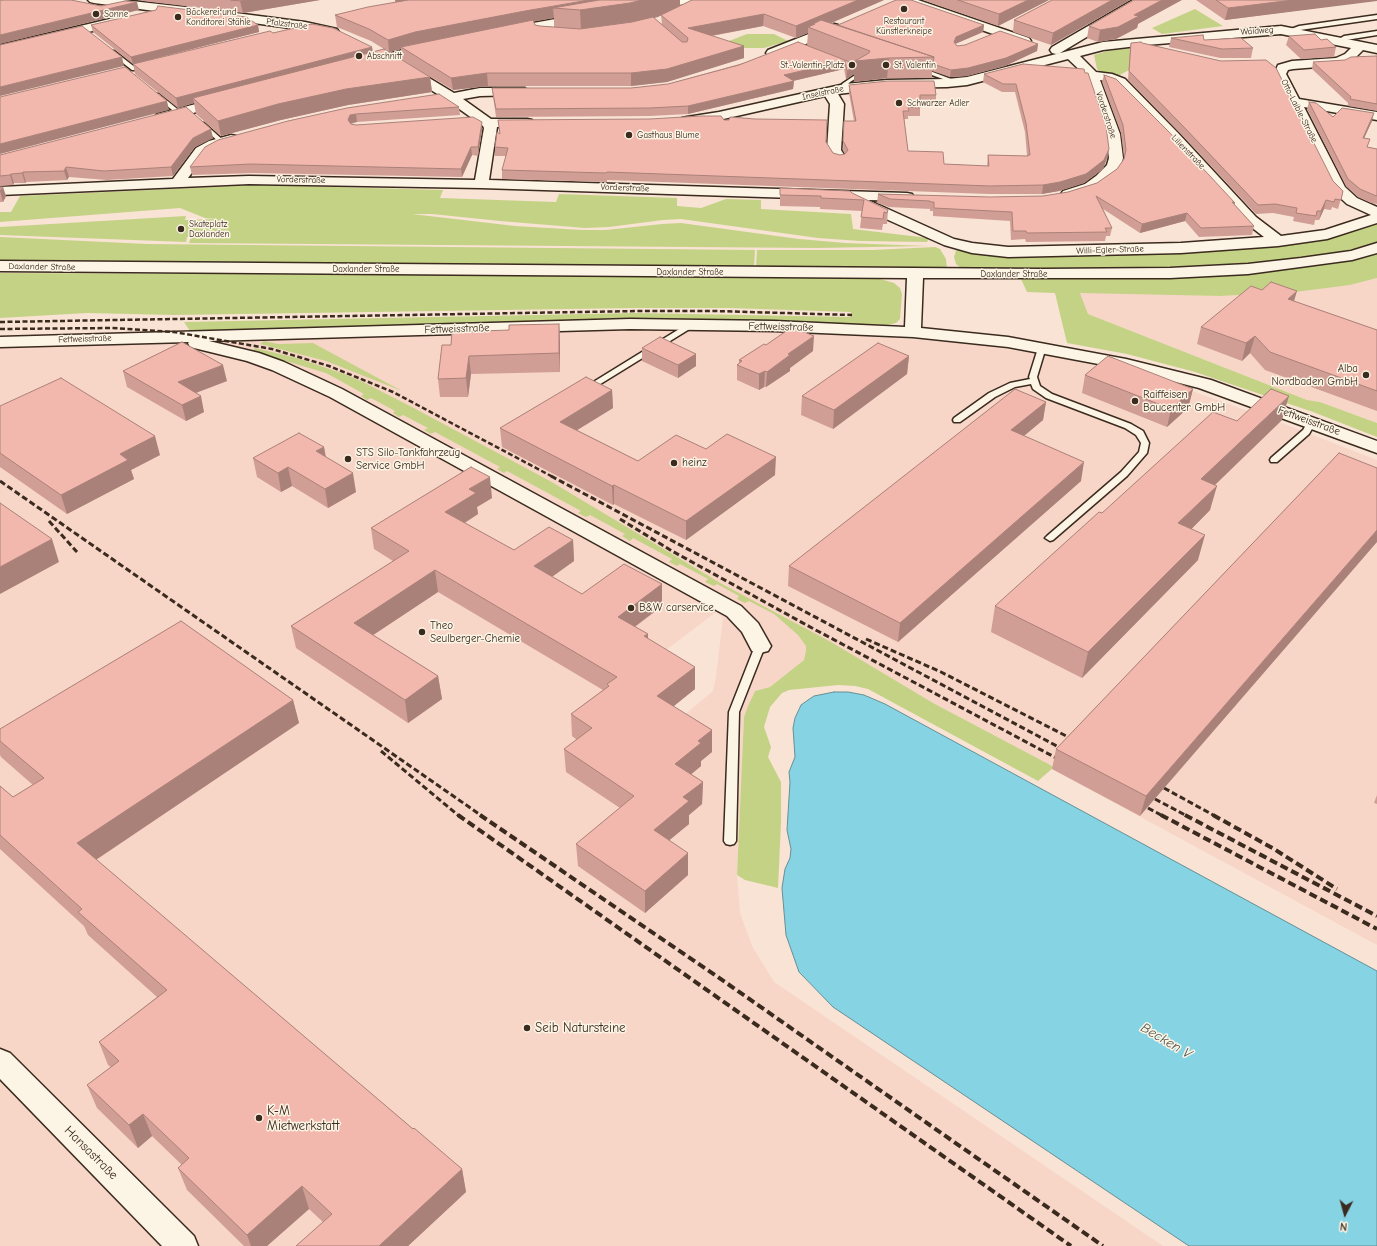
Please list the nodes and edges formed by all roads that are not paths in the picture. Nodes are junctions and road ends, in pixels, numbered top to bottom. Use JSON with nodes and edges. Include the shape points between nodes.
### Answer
{"nodes":[{"id":1,"x":94,"y":0,"type":"edge"},
{"id":2,"x":690,"y":0,"type":"edge"},
{"id":3,"x":696,"y":0,"type":"edge"},
{"id":4,"x":1141,"y":0,"type":"edge"},
{"id":5,"x":900,"y":1,"type":"edge"},
{"id":6,"x":643,"y":8,"type":"dead end"},
{"id":7,"x":193,"y":9,"type":"edge"},
{"id":8,"x":134,"y":10,"type":"edge"},
{"id":9,"x":211,"y":14,"type":"edge"},
{"id":10,"x":674,"y":15,"type":"edge"},
{"id":11,"x":596,"y":16,"type":"edge"},
{"id":12,"x":1377,"y":17,"type":"edge"},
{"id":13,"x":335,"y":20,"type":"edge"},
{"id":14,"x":843,"y":24,"type":"edge"},
{"id":15,"x":1011,"y":25,"type":"dead end"},
{"id":16,"x":305,"y":26,"type":"junction"},
{"id":17,"x":526,"y":28,"type":"junction"},
{"id":18,"x":1289,"y":31,"type":"junction"},
{"id":19,"x":999,"y":32,"type":"junction"},
{"id":20,"x":276,"y":33,"type":"edge"},
{"id":21,"x":1377,"y":33,"type":"edge"},
{"id":22,"x":495,"y":34,"type":"edge"},
{"id":23,"x":557,"y":35,"type":"edge"},
{"id":24,"x":346,"y":36,"type":"edge"},
{"id":25,"x":980,"y":40,"type":"edge"},
{"id":26,"x":1338,"y":41,"type":"junction"},
{"id":27,"x":1136,"y":42,"type":"junction"},
{"id":28,"x":442,"y":44,"type":"edge"},
{"id":29,"x":1033,"y":44,"type":"edge"},
{"id":30,"x":1360,"y":46,"type":"junction"},
{"id":31,"x":106,"y":47,"type":"edge"},
{"id":32,"x":371,"y":48,"type":"edge"},
{"id":33,"x":0,"y":49,"type":"edge"},
{"id":34,"x":1377,"y":49,"type":"edge"},
{"id":35,"x":1059,"y":52,"type":"junction"},
{"id":36,"x":1166,"y":52,"type":"edge"},
{"id":37,"x":761,"y":57,"type":"edge"},
{"id":38,"x":388,"y":58,"type":"junction"},
{"id":39,"x":1272,"y":64,"type":"edge"},
{"id":40,"x":149,"y":65,"type":"edge"},
{"id":41,"x":357,"y":66,"type":"edge"},
{"id":42,"x":1286,"y":66,"type":"junction"},
{"id":43,"x":913,"y":67,"type":"edge"},
{"id":44,"x":857,"y":69,"type":"edge"},
{"id":45,"x":128,"y":72,"type":"joint"},
{"id":46,"x":1092,"y":75,"type":"junction"},
{"id":47,"x":956,"y":82,"type":"junction"},
{"id":48,"x":845,"y":88,"type":"junction"},
{"id":49,"x":150,"y":90,"type":"edge"},
{"id":50,"x":535,"y":91,"type":"edge"},
{"id":51,"x":828,"y":92,"type":"junction"},
{"id":52,"x":450,"y":96,"type":"junction"},
{"id":53,"x":234,"y":98,"type":"edge"},
{"id":54,"x":428,"y":99,"type":"edge"},
{"id":55,"x":1296,"y":102,"type":"junction"},
{"id":56,"x":187,"y":113,"type":"junction"},
{"id":57,"x":1377,"y":116,"type":"edge"},
{"id":58,"x":460,"y":120,"type":"edge"},
{"id":59,"x":150,"y":121,"type":"edge"},
{"id":60,"x":199,"y":121,"type":"edge"},
{"id":61,"x":485,"y":121,"type":"junction"},
{"id":62,"x":672,"y":122,"type":"edge"},
{"id":63,"x":543,"y":123,"type":"edge"},
{"id":64,"x":243,"y":136,"type":"edge"},
{"id":65,"x":222,"y":142,"type":"junction"},
{"id":66,"x":839,"y":158,"type":"edge"},
{"id":67,"x":178,"y":182,"type":"junction"},
{"id":68,"x":481,"y":184,"type":"junction"},
{"id":69,"x":0,"y":191,"type":"edge"},
{"id":70,"x":853,"y":196,"type":"junction"},
{"id":71,"x":1055,"y":197,"type":"edge"},
{"id":72,"x":921,"y":198,"type":"edge"},
{"id":73,"x":1377,"y":212,"type":"edge"},
{"id":74,"x":1377,"y":218,"type":"edge"},
{"id":75,"x":1278,"y":242,"type":"junction"},
{"id":76,"x":1377,"y":248,"type":"edge"},
{"id":77,"x":0,"y":266,"type":"edge"},
{"id":78,"x":915,"y":273,"type":"junction"},
{"id":79,"x":692,"y":325,"type":"junction"},
{"id":80,"x":913,"y":332,"type":"junction"},
{"id":81,"x":169,"y":337,"type":"junction"},
{"id":82,"x":0,"y":342,"type":"edge"},
{"id":83,"x":1042,"y":347,"type":"junction"},
{"id":84,"x":1034,"y":381,"type":"junction"},
{"id":85,"x":580,"y":392,"type":"edge"},
{"id":86,"x":957,"y":420,"type":"dead end"},
{"id":87,"x":1312,"y":422,"type":"junction"},
{"id":88,"x":1377,"y":447,"type":"edge"},
{"id":89,"x":1274,"y":460,"type":"dead end"},
{"id":90,"x":1050,"y":538,"type":"dead end"},
{"id":91,"x":760,"y":646,"type":"joint"},
{"id":92,"x":730,"y":841,"type":"dead end"},
{"id":93,"x":0,"y":1061,"type":"edge"},
{"id":94,"x":183,"y":1246,"type":"edge"}],
"edges":[{"from":1,"to":8,"type":"street"},
{"from":2,"to":6,"type":"street"},
{"from":3,"to":10,"type":"street","via":[[691,7]]},
{"from":4,"to":35,"type":"street"},
{"from":5,"to":19,"type":"street"},
{"from":7,"to":8,"type":"street"},
{"from":8,"to":33,"type":"street","via":[[86,31]]},
{"from":9,"to":16,"type":"street","name":"Pfalzstraße"},
{"from":11,"to":17,"type":"street"},
{"from":12,"to":18,"type":"lane"},
{"from":13,"to":16,"type":"street"},
{"from":14,"to":37,"type":"street","via":[[799,47]]},
{"from":15,"to":19,"type":"street"},
{"from":16,"to":20,"type":"street"},
{"from":16,"to":24,"type":"street","name":"Pfalzstraße"},
{"from":17,"to":22,"type":"street"},
{"from":17,"to":23,"type":"street"},
{"from":18,"to":26,"type":"street","name":"Waidweg"},
{"from":18,"to":27,"type":"street","name":"Waidweg","via":[[1267,30]]},
{"from":19,"to":25,"type":"street"},
{"from":19,"to":29,"type":"street"},
{"from":21,"to":26,"type":"lane"},
{"from":26,"to":30,"type":"street","name":"Waidweg"},
{"from":27,"to":35,"type":"street","name":"Waidweg"},
{"from":27,"to":36,"type":"street","name":"Waidweg","via":[[1140,46]]},
{"from":28,"to":38,"type":"street"},
{"from":30,"to":34,"type":"street","name":"Waidweg"},
{"from":30,"to":42,"type":"street","name":"Otto-Laible-Straße","via":[[1349,57],[1339,62]]},
{"from":31,"to":45,"type":"lane"},
{"from":32,"to":38,"type":"street"},
{"from":35,"to":46,"type":"street","name":"Vorderstraße","via":[[1087,69]]},
{"from":35,"to":47,"type":"street","name":"Inselstraße","via":[[977,78]]},
{"from":38,"to":41,"type":"street"},
{"from":38,"to":52,"type":"street"},
{"from":39,"to":42,"type":"street"},
{"from":40,"to":45,"type":"street"},
{"from":42,"to":55,"type":"street","name":"Otto-Laible-Straße","via":[[1280,74]]},
{"from":43,"to":47,"type":"lane"},
{"from":44,"to":48,"type":"lane","via":[[864,72],[848,81],[844,85]]},
{"from":46,"to":71,"type":"street","name":"Vorderstraße","via":[[1113,134],[1116,158],[1114,166],[1090,187]]},
{"from":46,"to":75,"type":"street","name":"Lilienstraße","via":[[1120,82],[1251,220]]},
{"from":47,"to":48,"type":"street","name":"Inselstraße"},
{"from":48,"to":51,"type":"street","name":"Inselstraße"},
{"from":49,"to":56,"type":"lane"},
{"from":50,"to":52,"type":"street","via":[[488,91]]},
{"from":51,"to":62,"type":"street","name":"Inselstraße","via":[[721,118]]},
{"from":51,"to":66,"type":"street","via":[[837,104],[834,150]]},
{"from":52,"to":54,"type":"street"},
{"from":52,"to":61,"type":"street"},
{"from":53,"to":56,"type":"street"},
{"from":55,"to":57,"type":"street"},
{"from":55,"to":73,"type":"street","name":"Otto-Laible-Straße","via":[[1339,189],[1352,201]]},
{"from":56,"to":59,"type":"street"},
{"from":58,"to":61,"type":"street"},
{"from":60,"to":65,"type":"lane"},
{"from":61,"to":63,"type":"street"},
{"from":61,"to":68,"type":"street","via":[[491,128],[491,134]]},
{"from":64,"to":65,"type":"street"},
{"from":65,"to":67,"type":"street","via":[[201,151]]},
{"from":67,"to":68,"type":"street","name":"Vorderstraße","via":[[256,180]]},
{"from":67,"to":69,"type":"street","name":"Vorderstraße"},
{"from":68,"to":70,"type":"street","name":"Vorderstraße"},
{"from":70,"to":72,"type":"street","name":"Vorderstraße"},
{"from":70,"to":75,"type":"street","name":"Willi-Egler-Straße","via":[[854,199],[940,239],[988,250],[1063,252]]},
{"from":74,"to":75,"type":"street","name":"Willi-Egler-Straße","via":[[1327,234]]},
{"from":76,"to":78,"type":"street","name":"Daxlander Straße","via":[[1352,255],[1248,269],[1170,273]]},
{"from":77,"to":78,"type":"street","name":"Daxlander Straße"},
{"from":78,"to":80,"type":"street"},
{"from":79,"to":80,"type":"street","name":"Fettweisstraße"},
{"from":79,"to":81,"type":"street","name":"Fettweisstraße","via":[[630,324]]},
{"from":79,"to":85,"type":"lane"},
{"from":80,"to":83,"type":"street","name":"Fettweisstraße"},
{"from":81,"to":82,"type":"street","name":"Fettweisstraße"},
{"from":81,"to":91,"type":"street","name":"Fettweisstraße","via":[[253,357],[297,373],[336,393],[734,611],[751,628]]},
{"from":83,"to":84,"type":"lane","via":[[1035,366]]},
{"from":83,"to":87,"type":"street","name":"Fettweisstraße","via":[[1162,372],[1205,384]]},
{"from":84,"to":86,"type":"lane","via":[[1013,385],[992,395]]},
{"from":84,"to":90,"type":"lane","via":[[1036,387],[1049,396],[1128,426],[1140,433],[1145,443],[1143,453],[1124,474]]},
{"from":87,"to":88,"type":"street","name":"Fettweisstraße"},
{"from":87,"to":89,"type":"lane","via":[[1306,432]]},
{"from":91,"to":92,"type":"lane","via":[[734,712]]},
{"from":93,"to":94,"type":"street","name":"Hansastraße"}]}
